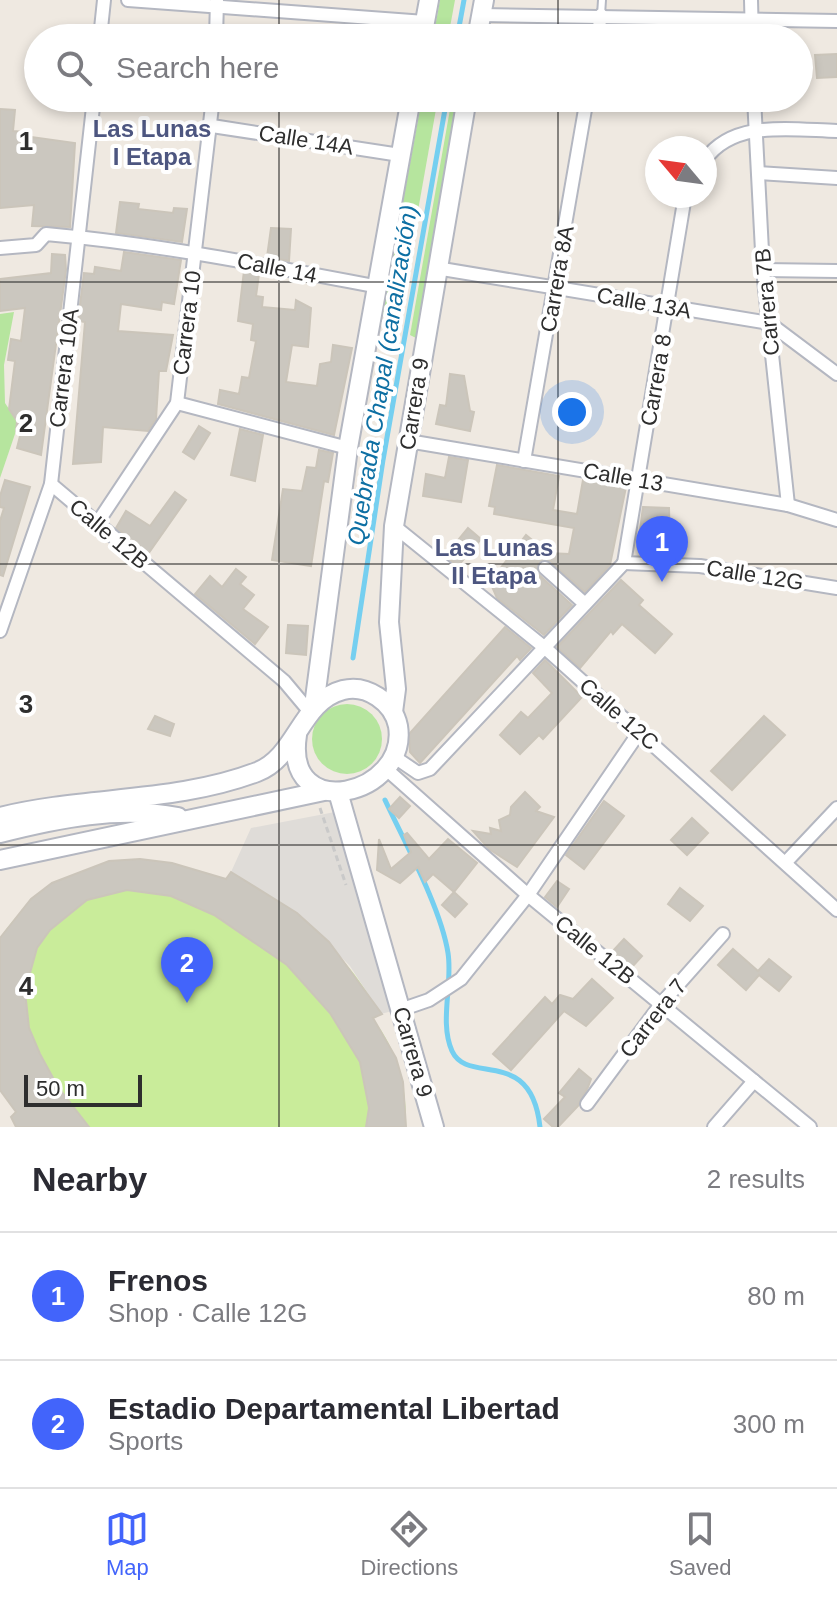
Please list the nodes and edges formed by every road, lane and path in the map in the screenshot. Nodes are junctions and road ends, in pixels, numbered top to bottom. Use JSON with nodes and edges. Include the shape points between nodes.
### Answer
{"nodes":[{"id":1,"x":104,"y":0,"type":"edge"},
{"id":2,"x":128,"y":0,"type":"edge"},
{"id":3,"x":429,"y":0,"type":"edge"},
{"id":4,"x":602,"y":0,"type":"edge"},
{"id":5,"x":751,"y":0,"type":"edge"},
{"id":6,"x":217,"y":3,"type":"edge"},
{"id":7,"x":482,"y":7,"type":"edge"},
{"id":8,"x":601,"y":15,"type":"junction"},
{"id":9,"x":752,"y":20,"type":"junction"},
{"id":10,"x":837,"y":21,"type":"edge"},
{"id":11,"x":101,"y":24,"type":"edge"},
{"id":12,"x":216,"y":24,"type":"edge"},
{"id":13,"x":378,"y":24,"type":"edge"},
{"id":14,"x":425,"y":24,"type":"edge"},
{"id":15,"x":599,"y":24,"type":"edge"},
{"id":16,"x":752,"y":24,"type":"edge"},
{"id":17,"x":93,"y":112,"type":"edge"},
{"id":18,"x":212,"y":112,"type":"edge"},
{"id":19,"x":408,"y":112,"type":"edge"},
{"id":20,"x":464,"y":112,"type":"edge"},
{"id":21,"x":585,"y":112,"type":"edge"},
{"id":22,"x":754,"y":112,"type":"edge"},
{"id":23,"x":212,"y":126,"type":"junction"},
{"id":24,"x":755,"y":129,"type":"junction"},
{"id":25,"x":837,"y":131,"type":"edge"},
{"id":26,"x":717,"y":147,"type":"edge"},
{"id":27,"x":400,"y":155,"type":"junction"},
{"id":28,"x":758,"y":173,"type":"junction"},
{"id":29,"x":837,"y":178,"type":"edge"},
{"id":30,"x":683,"y":208,"type":"edge"},
{"id":31,"x":80,"y":237,"type":"junction"},
{"id":32,"x":0,"y":248,"type":"edge"},
{"id":33,"x":196,"y":252,"type":"junction"},
{"id":34,"x":436,"y":268,"type":"junction"},
{"id":35,"x":763,"y":270,"type":"junction"},
{"id":36,"x":837,"y":271,"type":"edge"},
{"id":37,"x":379,"y":287,"type":"junction"},
{"id":38,"x":556,"y":288,"type":"junction"},
{"id":39,"x":668,"y":307,"type":"junction"},
{"id":40,"x":769,"y":323,"type":"junction"},
{"id":41,"x":837,"y":374,"type":"edge"},
{"id":42,"x":177,"y":403,"type":"junction"},
{"id":43,"x":408,"y":441,"type":"junction"},
{"id":44,"x":348,"y":448,"type":"junction"},
{"id":45,"x":524,"y":461,"type":"junction"},
{"id":46,"x":639,"y":479,"type":"junction"},
{"id":47,"x":51,"y":484,"type":"junction"},
{"id":48,"x":788,"y":505,"type":"junction"},
{"id":49,"x":837,"y":520,"type":"edge"},
{"id":50,"x":96,"y":525,"type":"junction"},
{"id":51,"x":394,"y":526,"type":"junction"},
{"id":52,"x":624,"y":563,"type":"junction"},
{"id":53,"x":545,"y":568,"type":"dead end"},
{"id":54,"x":837,"y":588,"type":"edge"},
{"id":55,"x":585,"y":604,"type":"junction"},
{"id":56,"x":0,"y":631,"type":"edge"},
{"id":57,"x":544,"y":647,"type":"junction"},
{"id":58,"x":312,"y":709,"type":"junction"},
{"id":59,"x":393,"y":712,"type":"junction"},
{"id":60,"x":640,"y":731,"type":"junction"},
{"id":61,"x":297,"y":735,"type":"junction"},
{"id":62,"x":389,"y":762,"type":"junction"},
{"id":63,"x":331,"y":792,"type":"junction"},
{"id":64,"x":837,"y":808,"type":"edge"},
{"id":65,"x":0,"y":817,"type":"edge"},
{"id":66,"x":186,"y":819,"type":"junction"},
{"id":67,"x":0,"y":833,"type":"edge"},
{"id":68,"x":0,"y":860,"type":"edge"},
{"id":69,"x":786,"y":862,"type":"junction"},
{"id":70,"x":528,"y":895,"type":"junction"},
{"id":71,"x":837,"y":910,"type":"edge"},
{"id":72,"x":723,"y":934,"type":"dead end"},
{"id":73,"x":661,"y":1004,"type":"junction"},
{"id":74,"x":400,"y":1010,"type":"junction"},
{"id":75,"x":754,"y":1081,"type":"junction"},
{"id":76,"x":587,"y":1104,"type":"dead end"},
{"id":77,"x":434,"y":1127,"type":"edge"},
{"id":78,"x":714,"y":1127,"type":"edge"},
{"id":79,"x":810,"y":1127,"type":"edge"}],
"edges":[{"from":1,"to":11,"type":"street"},
{"from":2,"to":6,"type":"street"},
{"from":3,"to":14,"type":"main road"},
{"from":4,"to":8,"type":"lane"},
{"from":5,"to":9,"type":"street"},
{"from":6,"to":12,"type":"street"},
{"from":6,"to":13,"type":"street"},
{"from":7,"to":8,"type":"street"},
{"from":8,"to":9,"type":"street"},
{"from":8,"to":15,"type":"street"},
{"from":9,"to":10,"type":"street"},
{"from":9,"to":16,"type":"street"},
{"from":17,"to":31,"type":"street","name":"Carrera 10A"},
{"from":18,"to":23,"type":"street","name":"Carrera 10"},
{"from":19,"to":27,"type":"main road"},
{"from":20,"to":34,"type":"main road","name":"Carrera 9"},
{"from":21,"to":38,"type":"street","name":"Carrera 8A"},
{"from":22,"to":24,"type":"street","name":"Carrera 7B"},
{"from":23,"to":27,"type":"street","name":"Calle 14A"},
{"from":23,"to":33,"type":"street","name":"Carrera 10"},
{"from":24,"to":25,"type":"street"},
{"from":24,"to":26,"type":"street"},
{"from":24,"to":28,"type":"street","name":"Carrera 7B"},
{"from":27,"to":37,"type":"main road"},
{"from":28,"to":29,"type":"street"},
{"from":28,"to":35,"type":"street","name":"Carrera 7B"},
{"from":30,"to":39,"type":"street","name":"Carrera 8"},
{"from":31,"to":32,"type":"street","name":"Calle 14","via":[[46,234],[36,245]]},
{"from":31,"to":33,"type":"street","name":"Calle 14"},
{"from":31,"to":47,"type":"street","name":"Carrera 10A"},
{"from":33,"to":37,"type":"street","name":"Calle 14"},
{"from":33,"to":42,"type":"street","name":"Carrera 10"},
{"from":34,"to":38,"type":"street","name":"Calle 13A"},
{"from":34,"to":43,"type":"main road","name":"Carrera 9"},
{"from":35,"to":36,"type":"street"},
{"from":35,"to":40,"type":"street","name":"Carrera 7B"},
{"from":37,"to":44,"type":"main road"},
{"from":38,"to":39,"type":"street","name":"Calle 13A"},
{"from":38,"to":45,"type":"street","name":"Carrera 8A"},
{"from":39,"to":40,"type":"street","name":"Calle 13A"},
{"from":39,"to":46,"type":"street","name":"Carrera 8"},
{"from":40,"to":41,"type":"street","name":"Calle 13A"},
{"from":40,"to":48,"type":"street","name":"Carrera 7B"},
{"from":42,"to":44,"type":"street"},
{"from":42,"to":50,"type":"street","name":"Carrera 10"},
{"from":43,"to":45,"type":"street","name":"Calle 13"},
{"from":43,"to":51,"type":"main road","name":"Carrera 9"},
{"from":44,"to":58,"type":"main road"},
{"from":45,"to":46,"type":"street","name":"Calle 13"},
{"from":46,"to":48,"type":"street","name":"Calle 13"},
{"from":46,"to":52,"type":"street","name":"Carrera 8"},
{"from":47,"to":50,"type":"street","name":"Calle 12B"},
{"from":47,"to":56,"type":"street","name":"Carrera 10A"},
{"from":48,"to":49,"type":"street","name":"Calle 13"},
{"from":50,"to":58,"type":"street","name":"Calle 12B"},
{"from":51,"to":57,"type":"street","name":"Calle 12C"},
{"from":51,"to":59,"type":"main road","name":"Carrera 9","via":[[389,622],[396,689]]},
{"from":52,"to":54,"type":"street","name":"Calle 12G","via":[[700,566]]},
{"from":52,"to":55,"type":"street"},
{"from":53,"to":55,"type":"street"},
{"from":55,"to":57,"type":"street"},
{"from":57,"to":60,"type":"street","name":"Calle 12C"},
{"from":57,"to":62,"type":"street","via":[[430,769],[418,773]]},
{"from":58,"to":59,"type":"main road","via":[[346,689],[365,690]]},
{"from":58,"to":61,"type":"main road"},
{"from":59,"to":62,"type":"main road","via":[[398,742]]},
{"from":60,"to":69,"type":"street","name":"Calle 12C"},
{"from":60,"to":70,"type":"street"},
{"from":61,"to":63,"type":"main road","via":[[297,767],[311,785]]},
{"from":61,"to":65,"type":"main road","via":[[261,771],[197,789]]},
{"from":62,"to":63,"type":"main road","via":[[356,789]]},
{"from":62,"to":70,"type":"street","name":"Calle 12B"},
{"from":63,"to":66,"type":"main road"},
{"from":63,"to":74,"type":"main road","name":"Carrera 9"},
{"from":64,"to":69,"type":"street"},
{"from":66,"to":67,"type":"main road","via":[[127,812],[64,817]]},
{"from":66,"to":68,"type":"main road"},
{"from":69,"to":71,"type":"street","name":"Calle 12C"},
{"from":70,"to":73,"type":"street","name":"Calle 12B"},
{"from":70,"to":74,"type":"street","via":[[461,979],[429,1000]]},
{"from":72,"to":73,"type":"street","name":"Carrera 7"},
{"from":73,"to":75,"type":"street","name":"Calle 12B"},
{"from":73,"to":76,"type":"street","name":"Carrera 7"},
{"from":74,"to":77,"type":"main road","name":"Carrera 9"},
{"from":75,"to":78,"type":"street"},
{"from":75,"to":79,"type":"street","name":"Calle 12B"}]}
